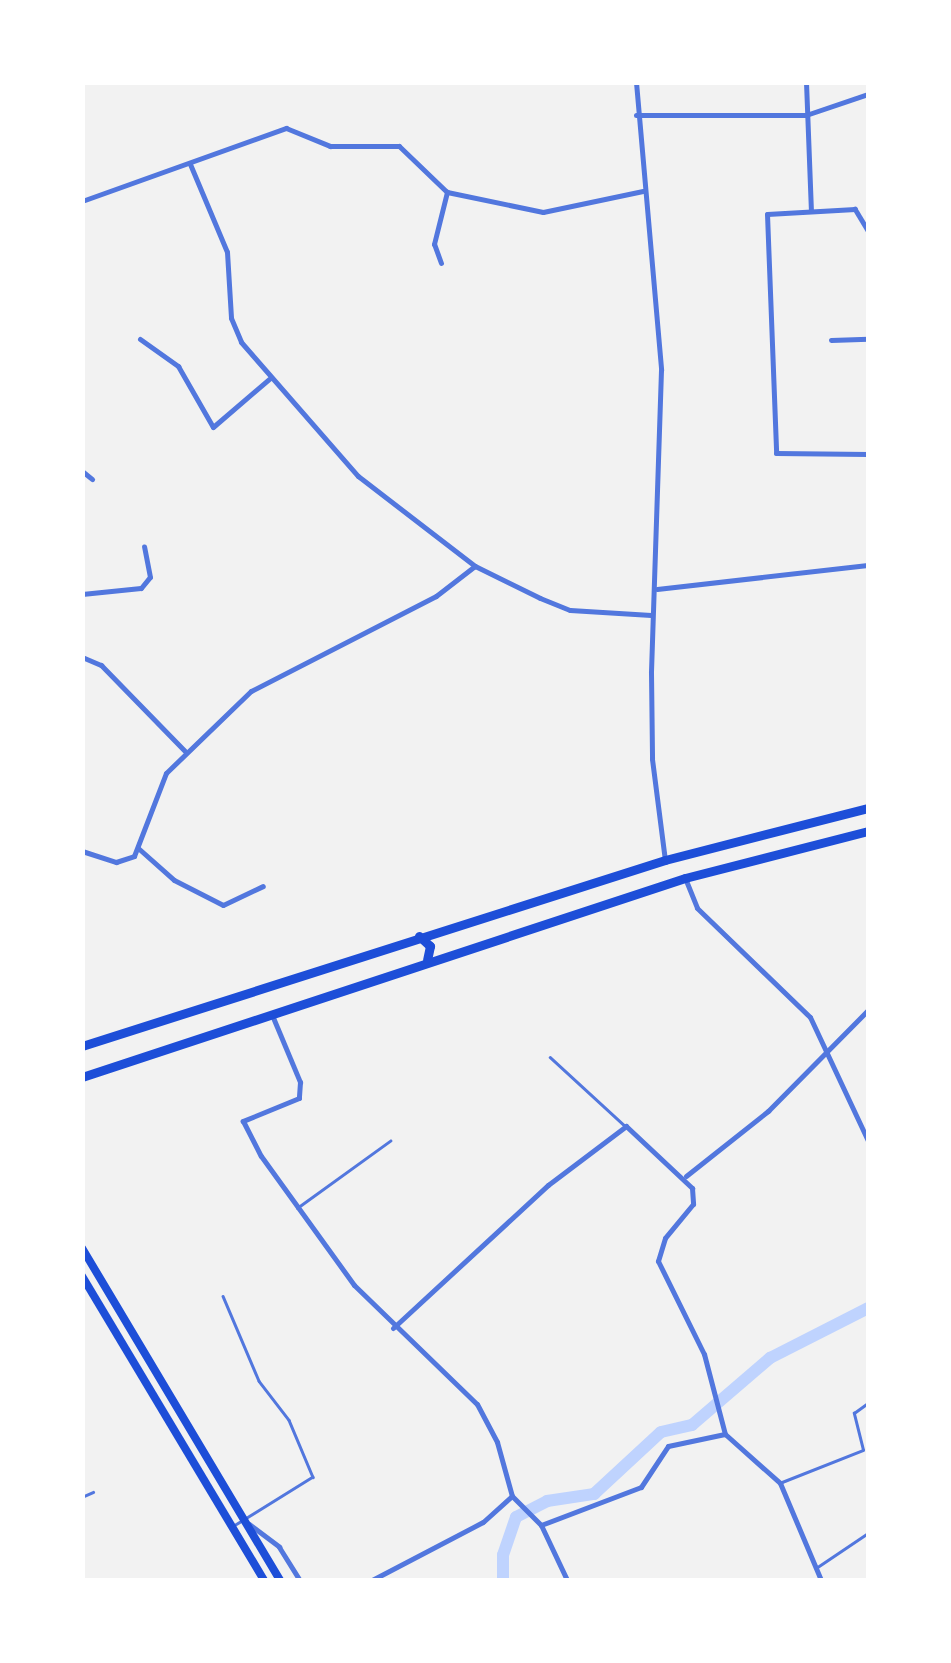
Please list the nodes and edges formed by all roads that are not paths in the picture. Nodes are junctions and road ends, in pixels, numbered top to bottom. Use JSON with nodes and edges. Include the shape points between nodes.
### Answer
{"nodes":[{"id":1,"x":636,"y":82,"type":"edge"},
{"id":2,"x":806,"y":82,"type":"edge"},
{"id":3,"x":868,"y":94,"type":"edge"},
{"id":4,"x":636,"y":115,"type":"junction"},
{"id":5,"x":806,"y":116,"type":"junction"},
{"id":6,"x":190,"y":164,"type":"junction"},
{"id":7,"x":642,"y":191,"type":"junction"},
{"id":8,"x":447,"y":192,"type":"junction"},
{"id":9,"x":82,"y":200,"type":"edge"},
{"id":10,"x":811,"y":211,"type":"junction"},
{"id":11,"x":868,"y":231,"type":"edge"},
{"id":12,"x":441,"y":263,"type":"dead end"},
{"id":13,"x":140,"y":339,"type":"dead end"},
{"id":14,"x":868,"y":339,"type":"edge"},
{"id":15,"x":831,"y":340,"type":"dead end"},
{"id":16,"x":268,"y":379,"type":"junction"},
{"id":17,"x":868,"y":454,"type":"edge"},
{"id":18,"x":82,"y":472,"type":"edge"},
{"id":19,"x":92,"y":479,"type":"dead end"},
{"id":20,"x":144,"y":546,"type":"dead end"},
{"id":21,"x":868,"y":565,"type":"edge"},
{"id":22,"x":474,"y":566,"type":"junction"},
{"id":23,"x":657,"y":589,"type":"junction"},
{"id":24,"x":82,"y":594,"type":"edge"},
{"id":25,"x":651,"y":615,"type":"junction"},
{"id":26,"x":82,"y":657,"type":"edge"},
{"id":27,"x":186,"y":751,"type":"junction"},
{"id":28,"x":868,"y":808,"type":"edge"},
{"id":29,"x":868,"y":831,"type":"edge"},
{"id":30,"x":138,"y":848,"type":"junction"},
{"id":31,"x":82,"y":851,"type":"edge"},
{"id":32,"x":666,"y":860,"type":"junction"},
{"id":33,"x":684,"y":878,"type":"junction"},
{"id":34,"x":263,"y":886,"type":"dead end"},
{"id":35,"x":419,"y":936,"type":"junction"},
{"id":36,"x":427,"y":960,"type":"junction"},
{"id":37,"x":868,"y":1010,"type":"edge"},
{"id":38,"x":271,"y":1012,"type":"junction"},
{"id":39,"x":82,"y":1046,"type":"edge"},
{"id":40,"x":826,"y":1054,"type":"junction"},
{"id":41,"x":550,"y":1057,"type":"dead end"},
{"id":42,"x":82,"y":1078,"type":"edge"},
{"id":43,"x":626,"y":1126,"type":"junction"},
{"id":44,"x":868,"y":1140,"type":"edge"},
{"id":45,"x":390,"y":1141,"type":"dead end"},
{"id":46,"x":686,"y":1176,"type":"junction"},
{"id":47,"x":296,"y":1209,"type":"junction"},
{"id":48,"x":82,"y":1248,"type":"edge"},
{"id":49,"x":82,"y":1276,"type":"edge"},
{"id":50,"x":223,"y":1296,"type":"dead end"},
{"id":51,"x":393,"y":1328,"type":"junction"},
{"id":52,"x":868,"y":1404,"type":"edge"},
{"id":53,"x":725,"y":1434,"type":"junction"},
{"id":54,"x":780,"y":1483,"type":"junction"},
{"id":55,"x":92,"y":1492,"type":"dead end"},
{"id":56,"x":512,"y":1496,"type":"junction"},
{"id":57,"x":82,"y":1497,"type":"edge"},
{"id":58,"x":244,"y":1520,"type":"junction"},
{"id":59,"x":541,"y":1524,"type":"junction"},
{"id":60,"x":232,"y":1527,"type":"junction"},
{"id":61,"x":868,"y":1533,"type":"edge"},
{"id":62,"x":815,"y":1569,"type":"junction"},
{"id":63,"x":264,"y":1580,"type":"edge"},
{"id":64,"x":280,"y":1580,"type":"edge"},
{"id":65,"x":300,"y":1580,"type":"edge"},
{"id":66,"x":372,"y":1580,"type":"edge"},
{"id":67,"x":567,"y":1580,"type":"edge"},
{"id":68,"x":821,"y":1580,"type":"edge"}],
"edges":[{"from":1,"to":4,"type":"street"},
{"from":2,"to":5,"type":"street"},
{"from":3,"to":5,"type":"street"},
{"from":4,"to":5,"type":"street"},
{"from":4,"to":7,"type":"street"},
{"from":5,"to":10,"type":"street"},
{"from":6,"to":8,"type":"street","via":[[298,129],[317,144],[399,146]]},
{"from":6,"to":9,"type":"street"},
{"from":6,"to":16,"type":"street","via":[[227,252],[231,318]]},
{"from":7,"to":8,"type":"street","via":[[543,212]]},
{"from":7,"to":23,"type":"street","via":[[661,370]]},
{"from":8,"to":12,"type":"street","via":[[434,244]]},
{"from":10,"to":11,"type":"street","via":[[860,211]]},
{"from":10,"to":17,"type":"street","via":[[767,214],[776,453]]},
{"from":13,"to":16,"type":"street","via":[[178,366],[213,427]]},
{"from":14,"to":15,"type":"street"},
{"from":16,"to":22,"type":"street","via":[[358,476]]},
{"from":18,"to":19,"type":"street"},
{"from":20,"to":24,"type":"street","via":[[150,577],[140,588]]},
{"from":21,"to":23,"type":"street"},
{"from":22,"to":25,"type":"street","via":[[570,610]]},
{"from":22,"to":27,"type":"street","via":[[422,603],[251,691]]},
{"from":23,"to":25,"type":"street"},
{"from":25,"to":32,"type":"street","via":[[652,759]]},
{"from":26,"to":27,"type":"street","via":[[101,665]]},
{"from":27,"to":30,"type":"street","via":[[166,773]]},
{"from":28,"to":32,"type":"main road"},
{"from":29,"to":33,"type":"main road"},
{"from":30,"to":31,"type":"street","via":[[123,861]]},
{"from":30,"to":34,"type":"street","via":[[174,880],[223,905]]},
{"from":32,"to":35,"type":"main road"},
{"from":33,"to":36,"type":"main road"},
{"from":33,"to":40,"type":"street","via":[[697,908],[810,1017]]},
{"from":35,"to":36,"type":"main road","via":[[430,946]]},
{"from":35,"to":39,"type":"main road"},
{"from":36,"to":38,"type":"main road"},
{"from":37,"to":40,"type":"street"},
{"from":38,"to":42,"type":"main road"},
{"from":38,"to":47,"type":"street","via":[[300,1082],[299,1098],[244,1121]]},
{"from":40,"to":44,"type":"street"},
{"from":40,"to":46,"type":"street"},
{"from":41,"to":43,"type":"lane"},
{"from":43,"to":46,"type":"street"},
{"from":43,"to":51,"type":"street","via":[[548,1185]]},
{"from":45,"to":47,"type":"lane"},
{"from":46,"to":53,"type":"street","via":[[694,1204],[665,1238],[658,1262],[688,1314]]},
{"from":47,"to":51,"type":"street"},
{"from":48,"to":58,"type":"main road"},
{"from":49,"to":60,"type":"main road"},
{"from":50,"to":58,"type":"lane","via":[[259,1382],[289,1420],[313,1477]]},
{"from":51,"to":56,"type":"street","via":[[476,1404],[497,1442]]},
{"from":52,"to":54,"type":"lane","via":[[854,1413],[863,1450]]},
{"from":53,"to":54,"type":"street"},
{"from":53,"to":59,"type":"street","via":[[668,1446],[641,1487]]},
{"from":54,"to":62,"type":"street"},
{"from":55,"to":57,"type":"lane"},
{"from":56,"to":59,"type":"street"},
{"from":56,"to":66,"type":"street","via":[[483,1522]]},
{"from":58,"to":60,"type":"lane"},
{"from":58,"to":64,"type":"main road"},
{"from":58,"to":65,"type":"street","via":[[279,1547]]},
{"from":59,"to":67,"type":"street"},
{"from":60,"to":63,"type":"main road"},
{"from":61,"to":62,"type":"lane"},
{"from":62,"to":68,"type":"street"}]}
